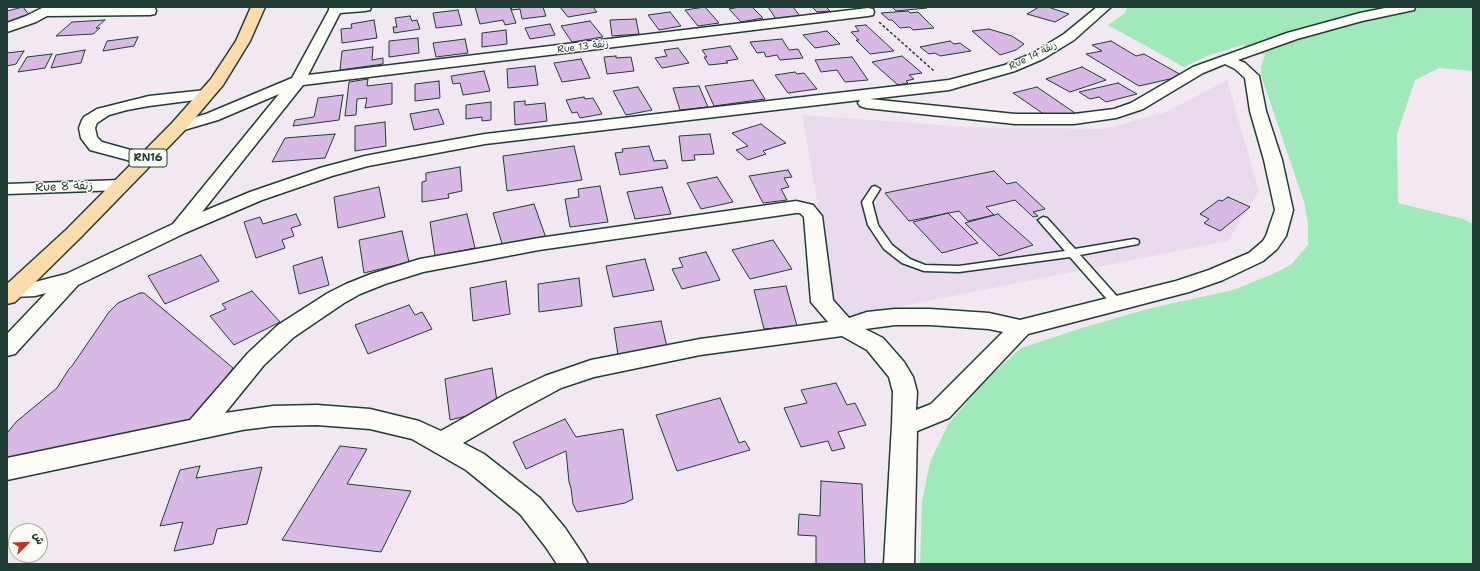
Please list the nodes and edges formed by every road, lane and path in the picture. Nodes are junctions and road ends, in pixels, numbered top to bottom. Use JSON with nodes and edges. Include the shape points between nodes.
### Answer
{"nodes":[{"id":1,"x":258,"y":7,"type":"edge"},
{"id":2,"x":365,"y":7,"type":"edge"},
{"id":3,"x":1105,"y":7,"type":"edge"},
{"id":4,"x":1409,"y":7,"type":"edge"},
{"id":5,"x":335,"y":8,"type":"edge"},
{"id":6,"x":49,"y":10,"type":"edge"},
{"id":7,"x":866,"y":10,"type":"edge"},
{"id":8,"x":150,"y":11,"type":"dead end"},
{"id":9,"x":7,"y":28,"type":"edge"},
{"id":10,"x":1226,"y":59,"type":"junction"},
{"id":11,"x":298,"y":81,"type":"junction"},
{"id":12,"x":949,"y":85,"type":"junction"},
{"id":13,"x":206,"y":95,"type":"junction"},
{"id":14,"x":832,"y":99,"type":"junction"},
{"id":15,"x":968,"y":115,"type":"junction"},
{"id":16,"x":178,"y":127,"type":"junction"},
{"id":17,"x":146,"y":160,"type":"junction"},
{"id":18,"x":121,"y":185,"type":"junction"},
{"id":19,"x":7,"y":188,"type":"edge"},
{"id":20,"x":875,"y":189,"type":"dead end"},
{"id":21,"x":1043,"y":220,"type":"dead end"},
{"id":22,"x":178,"y":229,"type":"junction"},
{"id":23,"x":1134,"y":242,"type":"dead end"},
{"id":24,"x":1073,"y":253,"type":"junction"},
{"id":25,"x":70,"y":280,"type":"junction"},
{"id":26,"x":11,"y":294,"type":"edge"},
{"id":27,"x":1117,"y":303,"type":"junction"},
{"id":28,"x":845,"y":328,"type":"junction"},
{"id":29,"x":1020,"y":328,"type":"junction"},
{"id":30,"x":7,"y":348,"type":"edge"},
{"id":31,"x":905,"y":426,"type":"junction"},
{"id":32,"x":198,"y":428,"type":"junction"},
{"id":33,"x":442,"y":443,"type":"junction"},
{"id":34,"x":7,"y":469,"type":"edge"},
{"id":35,"x":572,"y":564,"type":"edge"},
{"id":36,"x":899,"y":564,"type":"edge"}],
"edges":[{"from":1,"to":13,"type":"main road","number":"RN16","via":[[243,41]]},
{"from":2,"to":5,"type":"street"},
{"from":3,"to":12,"type":"street","name":"Rue 14 زنقة","via":[[1074,33],[1038,56],[1004,70]]},
{"from":4,"to":10,"type":"street","via":[[1360,17],[1292,36]]},
{"from":5,"to":11,"type":"street"},
{"from":6,"to":8,"type":"street"},
{"from":6,"to":9,"type":"street"},
{"from":7,"to":11,"type":"street","name":"Rue 13 زنقة"},
{"from":7,"to":12,"type":"path"},
{"from":10,"to":15,"type":"street","via":[[1198,70],[1137,106],[1116,113],[1048,120]]},
{"from":10,"to":27,"type":"street","via":[[1252,76],[1258,111],[1273,160],[1284,210],[1276,236],[1264,250],[1239,266],[1182,287]]},
{"from":11,"to":16,"type":"street","name":"Rue 13 زنقة","via":[[212,117]]},
{"from":11,"to":22,"type":"street"},
{"from":12,"to":14,"type":"street","name":"Rue 14 زنقة"},
{"from":12,"to":15,"type":"street","via":[[953,99]]},
{"from":13,"to":16,"type":"main road","number":"RN16"},
{"from":13,"to":17,"type":"street","via":[[125,106],[103,112],[90,120],[87,128],[89,138],[96,146]]},
{"from":14,"to":15,"type":"street"},
{"from":14,"to":22,"type":"street","via":[[498,138],[406,153],[295,182]]},
{"from":16,"to":17,"type":"main road","number":"RN16"},
{"from":17,"to":18,"type":"main road","number":"RN16"},
{"from":18,"to":19,"type":"street","name":"Rue 8 زنقة"},
{"from":18,"to":26,"type":"main road","number":"RN16"},
{"from":20,"to":24,"type":"lane","via":[[867,202],[873,224],[888,247],[906,261],[924,268],[958,269]]},
{"from":21,"to":24,"type":"lane"},
{"from":22,"to":25,"type":"street"},
{"from":23,"to":24,"type":"lane"},
{"from":24,"to":27,"type":"lane"},
{"from":25,"to":26,"type":"street"},
{"from":25,"to":30,"type":"street"},
{"from":27,"to":29,"type":"street"},
{"from":28,"to":29,"type":"street","via":[[867,320],[895,317],[990,321]]},
{"from":28,"to":31,"type":"street","via":[[875,344],[896,368],[905,392]]},
{"from":28,"to":32,"type":"street","via":[[822,302],[813,216],[804,208],[788,208],[539,244],[420,266],[378,279],[336,298],[286,331],[256,359]]},
{"from":28,"to":33,"type":"street","via":[[700,347],[591,369],[553,382]]},
{"from":29,"to":31,"type":"street","via":[[940,411]]},
{"from":31,"to":36,"type":"street"},
{"from":32,"to":33,"type":"street","via":[[273,416],[342,416],[395,424],[419,431]]},
{"from":32,"to":34,"type":"street"},
{"from":33,"to":35,"type":"street","via":[[475,462],[530,506],[555,537]]}]}
